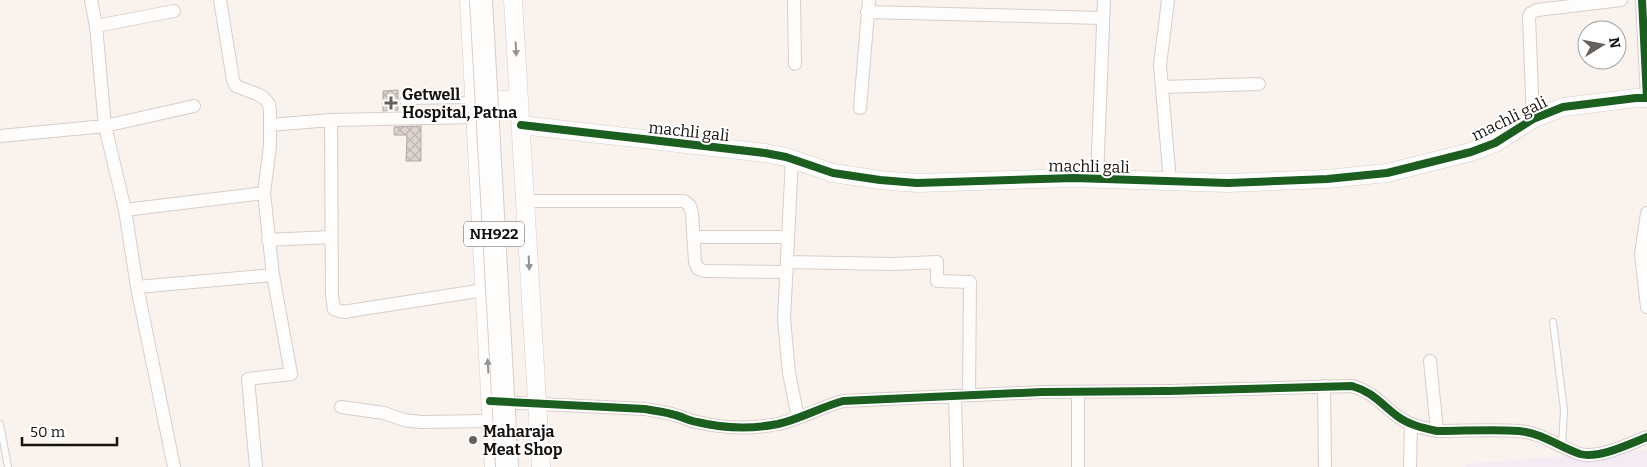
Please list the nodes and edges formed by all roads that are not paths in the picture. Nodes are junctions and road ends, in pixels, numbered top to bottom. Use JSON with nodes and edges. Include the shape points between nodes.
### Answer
{"nodes":[{"id":1,"x":91,"y":0,"type":"edge"},
{"id":2,"x":220,"y":0,"type":"edge"},
{"id":3,"x":469,"y":0,"type":"edge"},
{"id":4,"x":481,"y":0,"type":"edge"},
{"id":5,"x":496,"y":0,"type":"edge"},
{"id":6,"x":513,"y":0,"type":"edge"},
{"id":7,"x":794,"y":0,"type":"edge"},
{"id":8,"x":1104,"y":0,"type":"edge"},
{"id":9,"x":1168,"y":0,"type":"edge"},
{"id":10,"x":1621,"y":0,"type":"edge"},
{"id":11,"x":1642,"y":0,"type":"edge"},
{"id":12,"x":868,"y":6,"type":"edge"},
{"id":13,"x":174,"y":11,"type":"dead end"},
{"id":14,"x":1103,"y":18,"type":"junction"},
{"id":15,"x":96,"y":26,"type":"junction"},
{"id":16,"x":795,"y":64,"type":"dead end"},
{"id":17,"x":1259,"y":84,"type":"dead end"},
{"id":18,"x":1162,"y":87,"type":"junction"},
{"id":19,"x":1647,"y":98,"type":"edge"},
{"id":20,"x":519,"y":100,"type":"junction"},
{"id":21,"x":402,"y":101,"type":"dead end"},
{"id":22,"x":194,"y":106,"type":"dead end"},
{"id":23,"x":475,"y":108,"type":"junction"},
{"id":24,"x":860,"y":108,"type":"dead end"},
{"id":25,"x":1534,"y":119,"type":"junction"},
{"id":26,"x":331,"y":120,"type":"junction"},
{"id":27,"x":270,"y":125,"type":"junction"},
{"id":28,"x":521,"y":125,"type":"junction"},
{"id":29,"x":105,"y":126,"type":"junction"},
{"id":30,"x":0,"y":136,"type":"edge"},
{"id":31,"x":792,"y":159,"type":"junction"},
{"id":32,"x":1097,"y":179,"type":"junction"},
{"id":33,"x":1170,"y":182,"type":"junction"},
{"id":34,"x":264,"y":193,"type":"junction"},
{"id":35,"x":525,"y":201,"type":"junction"},
{"id":36,"x":125,"y":210,"type":"junction"},
{"id":37,"x":1647,"y":213,"type":"edge"},
{"id":38,"x":331,"y":237,"type":"junction"},
{"id":39,"x":694,"y":237,"type":"junction"},
{"id":40,"x":788,"y":237,"type":"junction"},
{"id":41,"x":268,"y":240,"type":"junction"},
{"id":42,"x":787,"y":267,"type":"junction"},
{"id":43,"x":273,"y":275,"type":"junction"},
{"id":44,"x":137,"y":287,"type":"junction"},
{"id":45,"x":484,"y":290,"type":"junction"},
{"id":46,"x":1647,"y":307,"type":"edge"},
{"id":47,"x":1553,"y":322,"type":"dead end"},
{"id":48,"x":1430,"y":360,"type":"dead end"},
{"id":49,"x":1324,"y":386,"type":"junction"},
{"id":50,"x":1078,"y":392,"type":"junction"},
{"id":51,"x":969,"y":395,"type":"junction"},
{"id":52,"x":955,"y":396,"type":"junction"},
{"id":53,"x":490,"y":401,"type":"junction"},
{"id":54,"x":538,"y":403,"type":"junction"},
{"id":55,"x":341,"y":407,"type":"dead end"},
{"id":56,"x":798,"y":418,"type":"junction"},
{"id":57,"x":491,"y":421,"type":"junction"},
{"id":58,"x":0,"y":424,"type":"edge"},
{"id":59,"x":1411,"y":424,"type":"junction"},
{"id":60,"x":1437,"y":431,"type":"junction"},
{"id":61,"x":1647,"y":437,"type":"edge"},
{"id":62,"x":1562,"y":445,"type":"junction"},
{"id":63,"x":3,"y":455,"type":"edge"},
{"id":64,"x":8,"y":467,"type":"edge"},
{"id":65,"x":174,"y":467,"type":"edge"},
{"id":66,"x":256,"y":467,"type":"edge"},
{"id":67,"x":494,"y":467,"type":"edge"},
{"id":68,"x":507,"y":467,"type":"edge"},
{"id":69,"x":521,"y":467,"type":"edge"},
{"id":70,"x":541,"y":467,"type":"edge"},
{"id":71,"x":956,"y":467,"type":"edge"},
{"id":72,"x":1078,"y":467,"type":"edge"},
{"id":73,"x":1326,"y":467,"type":"edge"},
{"id":74,"x":1410,"y":467,"type":"edge"}],
"edges":[{"from":1,"to":15,"type":"street"},
{"from":2,"to":27,"type":"street","via":[[232,80],[236,86],[264,98],[269,104]]},
{"from":3,"to":23,"type":"street"},
{"from":4,"to":68,"type":"highway","number":"NH922","bridge":true},
{"from":5,"to":69,"type":"highway","number":"NH922"},
{"from":6,"to":20,"type":"street","one_way":true},
{"from":7,"to":16,"type":"street"},
{"from":8,"to":14,"type":"street"},
{"from":9,"to":18,"type":"street","via":[[1160,65]]},
{"from":10,"to":25,"type":"street","via":[[1531,12]]},
{"from":11,"to":19,"type":"street"},
{"from":12,"to":14,"type":"street"},
{"from":12,"to":24,"type":"street"},
{"from":13,"to":15,"type":"street"},
{"from":14,"to":32,"type":"street"},
{"from":15,"to":29,"type":"street"},
{"from":17,"to":18,"type":"street"},
{"from":18,"to":33,"type":"street"},
{"from":19,"to":25,"type":"street","name":"machli gali","via":[[1563,107]]},
{"from":20,"to":23,"type":"street"},
{"from":20,"to":28,"type":"street"},
{"from":21,"to":23,"type":"lane"},
{"from":22,"to":29,"type":"street"},
{"from":23,"to":26,"type":"street"},
{"from":23,"to":45,"type":"street"},
{"from":25,"to":33,"type":"street","name":"machli gali","via":[[1495,143],[1471,152],[1387,173],[1327,179]]},
{"from":26,"to":27,"type":"street"},
{"from":26,"to":38,"type":"street"},
{"from":27,"to":34,"type":"street"},
{"from":28,"to":31,"type":"street","name":"machli gali"},
{"from":28,"to":35,"type":"street"},
{"from":29,"to":30,"type":"street"},
{"from":29,"to":36,"type":"street"},
{"from":31,"to":32,"type":"street","name":"machli gali","via":[[833,173],[880,180]]},
{"from":31,"to":40,"type":"street"},
{"from":32,"to":33,"type":"street","name":"machli gali"},
{"from":34,"to":36,"type":"street"},
{"from":34,"to":41,"type":"street"},
{"from":35,"to":39,"type":"street","via":[[684,201],[690,206]]},
{"from":35,"to":54,"type":"street","one_way":true},
{"from":36,"to":44,"type":"street"},
{"from":37,"to":46,"type":"street","via":[[1641,254]]},
{"from":38,"to":41,"type":"street"},
{"from":38,"to":45,"type":"street","via":[[332,305],[338,311]]},
{"from":39,"to":40,"type":"street"},
{"from":39,"to":42,"type":"street","via":[[695,262],[701,270]]},
{"from":40,"to":42,"type":"street"},
{"from":41,"to":43,"type":"street"},
{"from":42,"to":51,"type":"street","via":[[937,262],[937,281],[970,282]]},
{"from":42,"to":56,"type":"street","via":[[785,335]]},
{"from":43,"to":44,"type":"street"},
{"from":43,"to":66,"type":"street","via":[[291,374],[248,380]]},
{"from":44,"to":65,"type":"street"},
{"from":53,"to":45,"type":"street","one_way":true},
{"from":47,"to":62,"type":"lane","via":[[1564,410]]},
{"from":48,"to":60,"type":"street"},
{"from":49,"to":50,"type":"street"},
{"from":49,"to":59,"type":"street","via":[[1363,389]]},
{"from":49,"to":73,"type":"street"},
{"from":50,"to":51,"type":"street"},
{"from":50,"to":72,"type":"street"},
{"from":51,"to":52,"type":"street"},
{"from":52,"to":56,"type":"street","via":[[843,401]]},
{"from":52,"to":71,"type":"street"},
{"from":53,"to":54,"type":"street"},
{"from":53,"to":57,"type":"street"},
{"from":54,"to":56,"type":"street","via":[[645,409],[727,427],[778,424]]},
{"from":54,"to":70,"type":"street"},
{"from":55,"to":57,"type":"street","via":[[421,422]]},
{"from":57,"to":67,"type":"street"},
{"from":58,"to":63,"type":"lane"},
{"from":59,"to":60,"type":"street"},
{"from":59,"to":74,"type":"street"},
{"from":60,"to":62,"type":"street","via":[[1519,431]]},
{"from":61,"to":62,"type":"street","via":[[1590,455]]},
{"from":63,"to":64,"type":"lane"}]}
